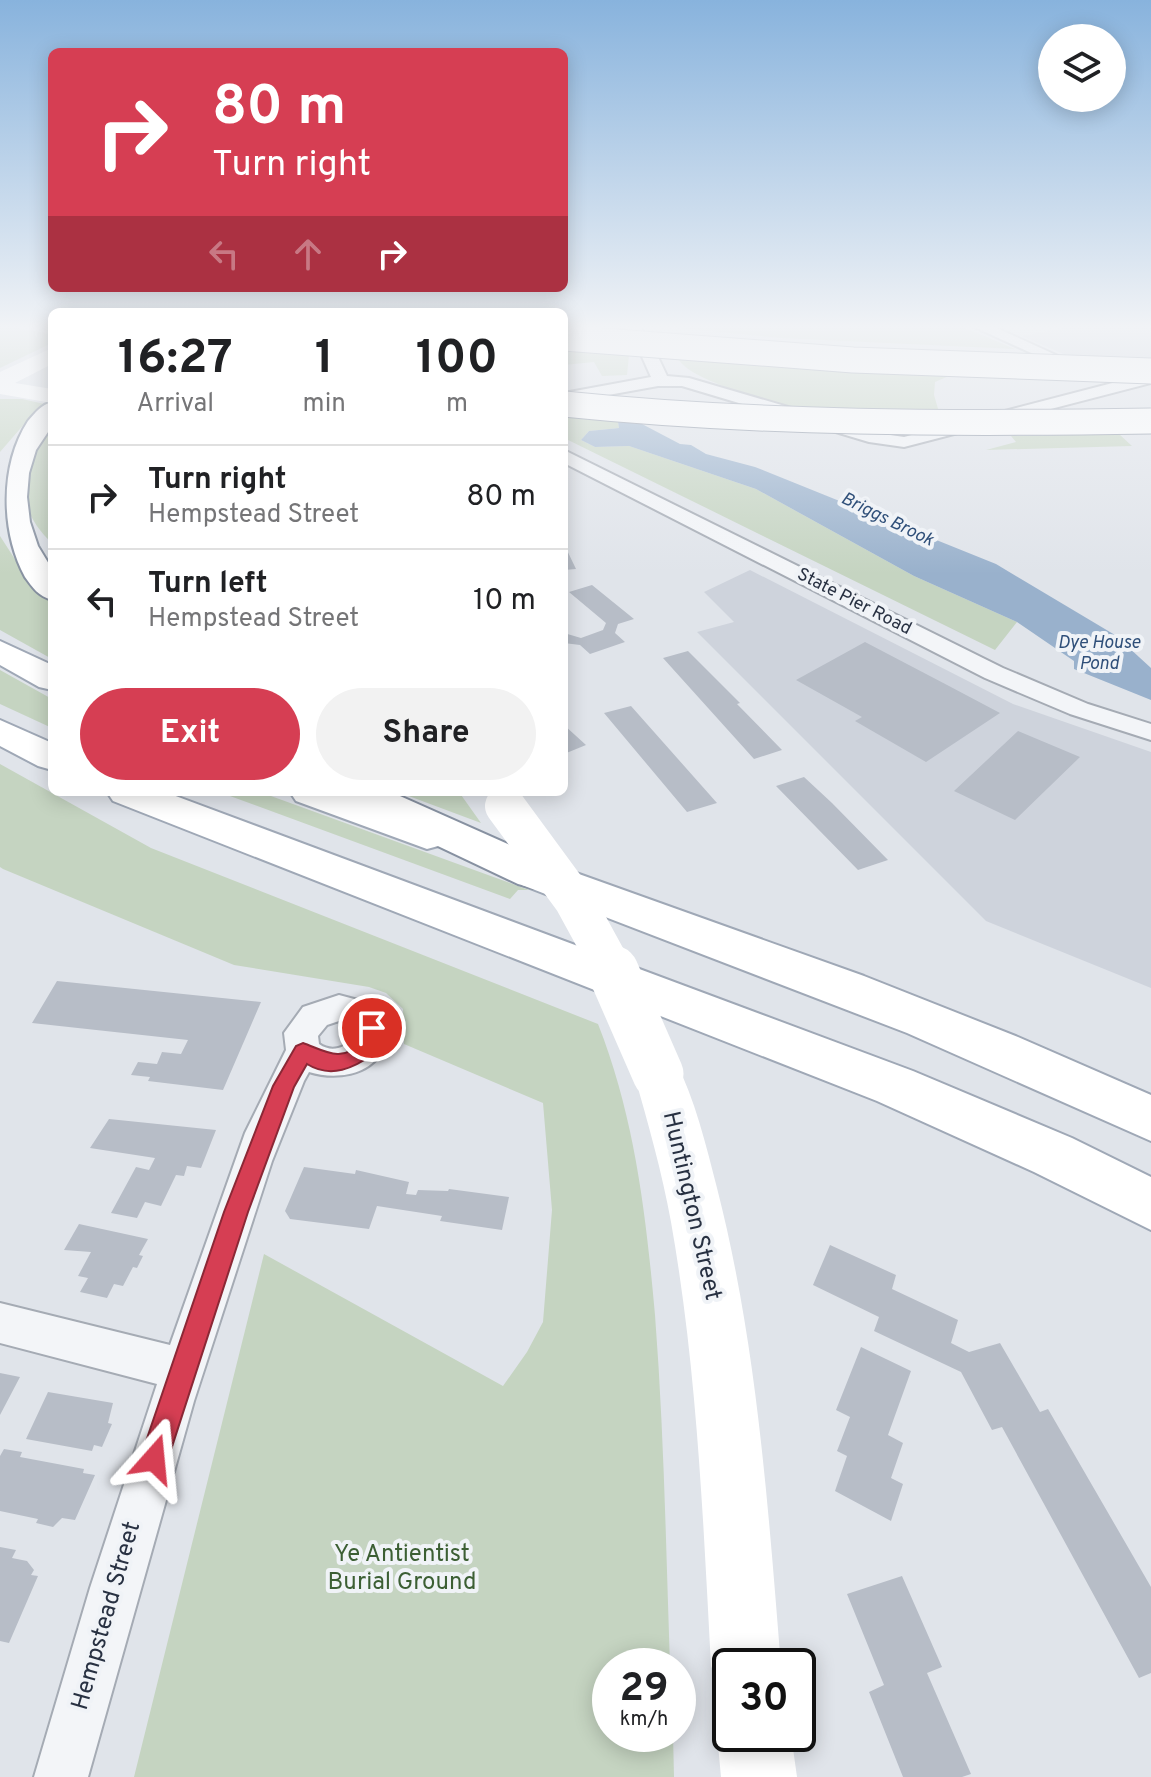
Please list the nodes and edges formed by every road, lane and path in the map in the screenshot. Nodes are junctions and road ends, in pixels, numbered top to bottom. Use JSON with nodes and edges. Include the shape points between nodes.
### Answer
{"nodes":[{"id":1,"x":48,"y":408,"type":"edge"},
{"id":2,"x":624,"y":408,"type":"edge"},
{"id":3,"x":776,"y":408,"type":"edge"},
{"id":4,"x":1041,"y":408,"type":"edge"},
{"id":5,"x":1151,"y":421,"type":"edge"},
{"id":6,"x":568,"y":458,"type":"edge"},
{"id":7,"x":8,"y":521,"type":"junction"},
{"id":8,"x":48,"y":554,"type":"edge"},
{"id":9,"x":48,"y":585,"type":"edge"},
{"id":10,"x":0,"y":651,"type":"edge"},
{"id":11,"x":48,"y":677,"type":"edge"},
{"id":12,"x":0,"y":731,"type":"edge"},
{"id":13,"x":1151,"y":732,"type":"edge"},
{"id":14,"x":48,"y":756,"type":"edge"},
{"id":15,"x":137,"y":796,"type":"edge"},
{"id":16,"x":321,"y":796,"type":"edge"},
{"id":17,"x":366,"y":796,"type":"edge"},
{"id":18,"x":499,"y":799,"type":"edge"},
{"id":19,"x":533,"y":873,"type":"junction"},
{"id":20,"x":303,"y":1051,"type":"dead end"},
{"id":21,"x":1151,"y":1119,"type":"edge"},
{"id":22,"x":1151,"y":1205,"type":"edge"},
{"id":23,"x":0,"y":1323,"type":"edge"},
{"id":24,"x":182,"y":1369,"type":"junction"},
{"id":25,"x":745,"y":1648,"type":"edge"},
{"id":26,"x":756,"y":1752,"type":"edge"},
{"id":27,"x":61,"y":1777,"type":"edge"},
{"id":28,"x":759,"y":1777,"type":"edge"}],
"edges":[{"from":1,"to":7,"type":"main road","via":[[6,461],[2,495]]},
{"from":2,"to":5,"type":"main road","bridge":true,"via":[[819,423]]},
{"from":3,"to":4,"type":"street","via":[[904,442]]},
{"from":6,"to":13,"type":"street","name":"State Pier Road","via":[[994,673]]},
{"from":7,"to":8,"type":"main road"},
{"from":7,"to":9,"type":"main road","via":[[25,559]]},
{"from":10,"to":11,"type":"main road"},
{"from":12,"to":14,"type":"main road"},
{"from":15,"to":22,"type":"main road","via":[[895,1086],[1053,1155]]},
{"from":16,"to":19,"type":"main road"},
{"from":17,"to":19,"type":"main road"},
{"from":18,"to":25,"type":"main road","name":"Huntington Street","bridge":true,"via":[[554,869],[622,986],[658,1074],[689,1178],[717,1324]]},
{"from":19,"to":21,"type":"main road","via":[[904,1009]]},
{"from":20,"to":24,"type":"street","name":"Hempstead Street","via":[[268,1127]]},
{"from":23,"to":24,"type":"street"},
{"from":24,"to":27,"type":"street","name":"Hempstead Street"},
{"from":26,"to":28,"type":"main road"}]}
